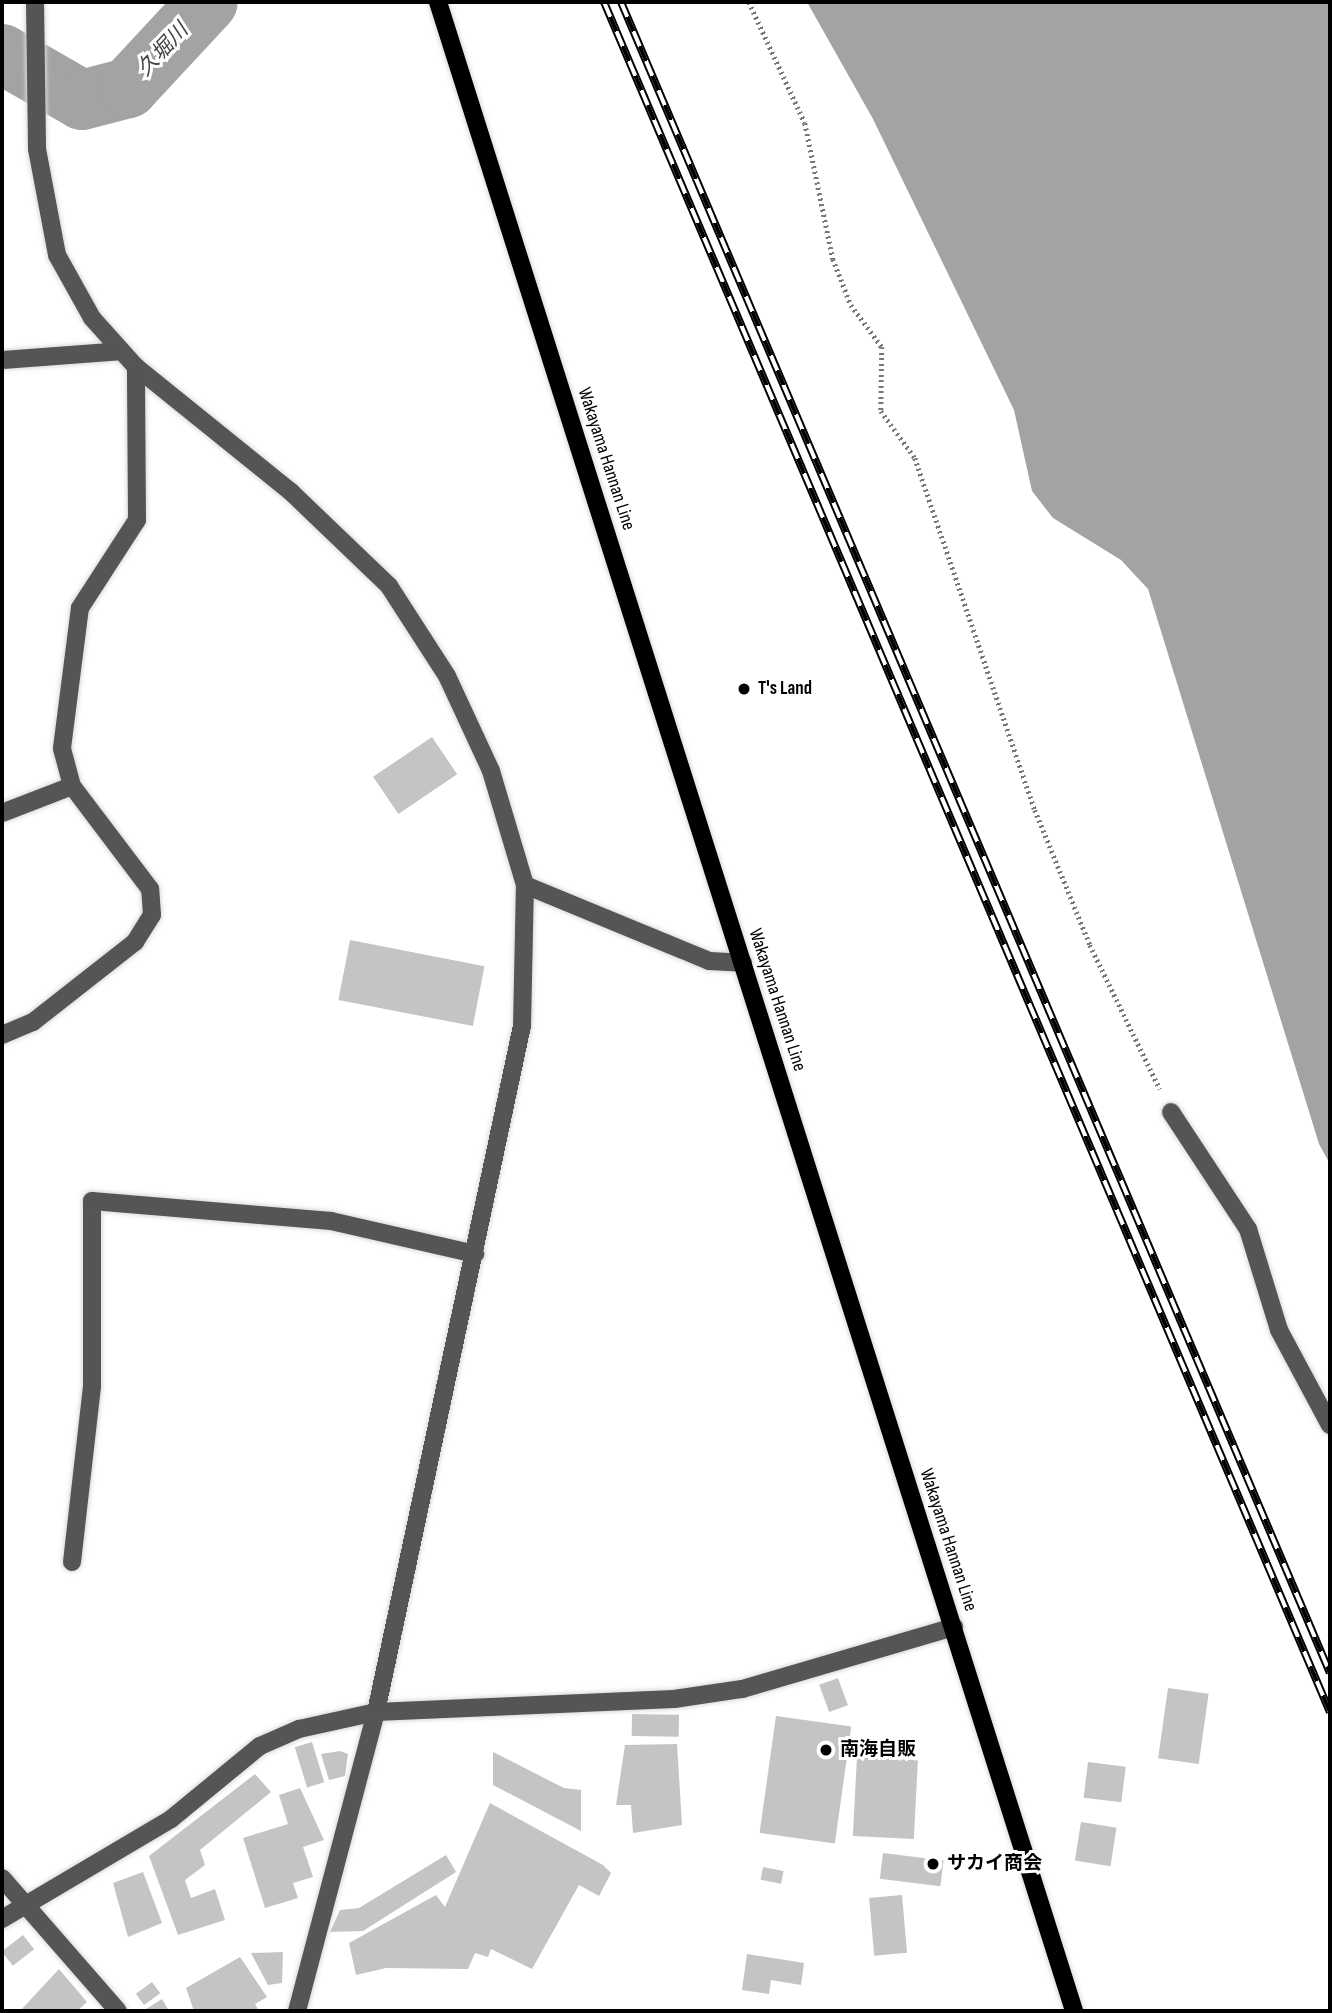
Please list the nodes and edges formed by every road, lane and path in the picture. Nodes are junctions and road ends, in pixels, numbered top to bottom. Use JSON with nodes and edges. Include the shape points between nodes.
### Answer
{"nodes":[{"id":1,"x":35,"y":2,"type":"edge"},
{"id":2,"x":438,"y":2,"type":"edge"},
{"id":3,"x":749,"y":2,"type":"edge"},
{"id":4,"x":121,"y":351,"type":"junction"},
{"id":5,"x":2,"y":360,"type":"edge"},
{"id":6,"x":136,"y":367,"type":"junction"},
{"id":7,"x":72,"y":786,"type":"junction"},
{"id":8,"x":2,"y":813,"type":"edge"},
{"id":9,"x":525,"y":885,"type":"junction"},
{"id":10,"x":743,"y":963,"type":"junction"},
{"id":11,"x":2,"y":1035,"type":"edge"},
{"id":12,"x":1171,"y":1112,"type":"joint"},
{"id":13,"x":475,"y":1254,"type":"junction"},
{"id":14,"x":1330,"y":1425,"type":"edge"},
{"id":15,"x":72,"y":1562,"type":"dead end"},
{"id":16,"x":954,"y":1627,"type":"junction"},
{"id":17,"x":376,"y":1712,"type":"junction"},
{"id":18,"x":2,"y":1878,"type":"edge"},
{"id":19,"x":21,"y":1903,"type":"junction"},
{"id":20,"x":2,"y":1919,"type":"edge"},
{"id":21,"x":118,"y":2011,"type":"edge"},
{"id":22,"x":297,"y":2011,"type":"edge"},
{"id":23,"x":1074,"y":2011,"type":"edge"}],
"edges":[{"from":1,"to":4,"type":"street","via":[[37,149],[57,256],[92,318]]},
{"from":2,"to":10,"type":"main road","name":"Wakayama Hannan Line"},
{"from":3,"to":12,"type":"path","via":[[806,122],[833,259],[851,304],[882,347],[881,411],[915,458],[1035,810],[1090,945]]},
{"from":4,"to":5,"type":"street"},
{"from":4,"to":6,"type":"street"},
{"from":6,"to":7,"type":"street","via":[[137,520],[80,608],[62,748]]},
{"from":6,"to":9,"type":"street","via":[[291,492],[388,586],[447,676],[491,771]]},
{"from":7,"to":8,"type":"street"},
{"from":7,"to":11,"type":"street","via":[[150,889],[152,915],[135,942],[33,1022]]},
{"from":9,"to":10,"type":"street","via":[[709,961]]},
{"from":9,"to":13,"type":"street","via":[[522,1026]]},
{"from":10,"to":16,"type":"main road","name":"Wakayama Hannan Line"},
{"from":12,"to":14,"type":"street","via":[[1248,1229],[1279,1330]]},
{"from":13,"to":15,"type":"street","via":[[331,1221],[92,1201],[93,1386]]},
{"from":13,"to":17,"type":"street"},
{"from":16,"to":17,"type":"street","via":[[741,1689],[674,1699]]},
{"from":16,"to":23,"type":"main road","name":"Wakayama Hannan Line"},
{"from":17,"to":19,"type":"street","via":[[299,1729],[260,1746],[171,1819],[97,1866]]},
{"from":17,"to":22,"type":"street"},
{"from":18,"to":19,"type":"street"},
{"from":19,"to":20,"type":"street"},
{"from":19,"to":21,"type":"street"}]}
